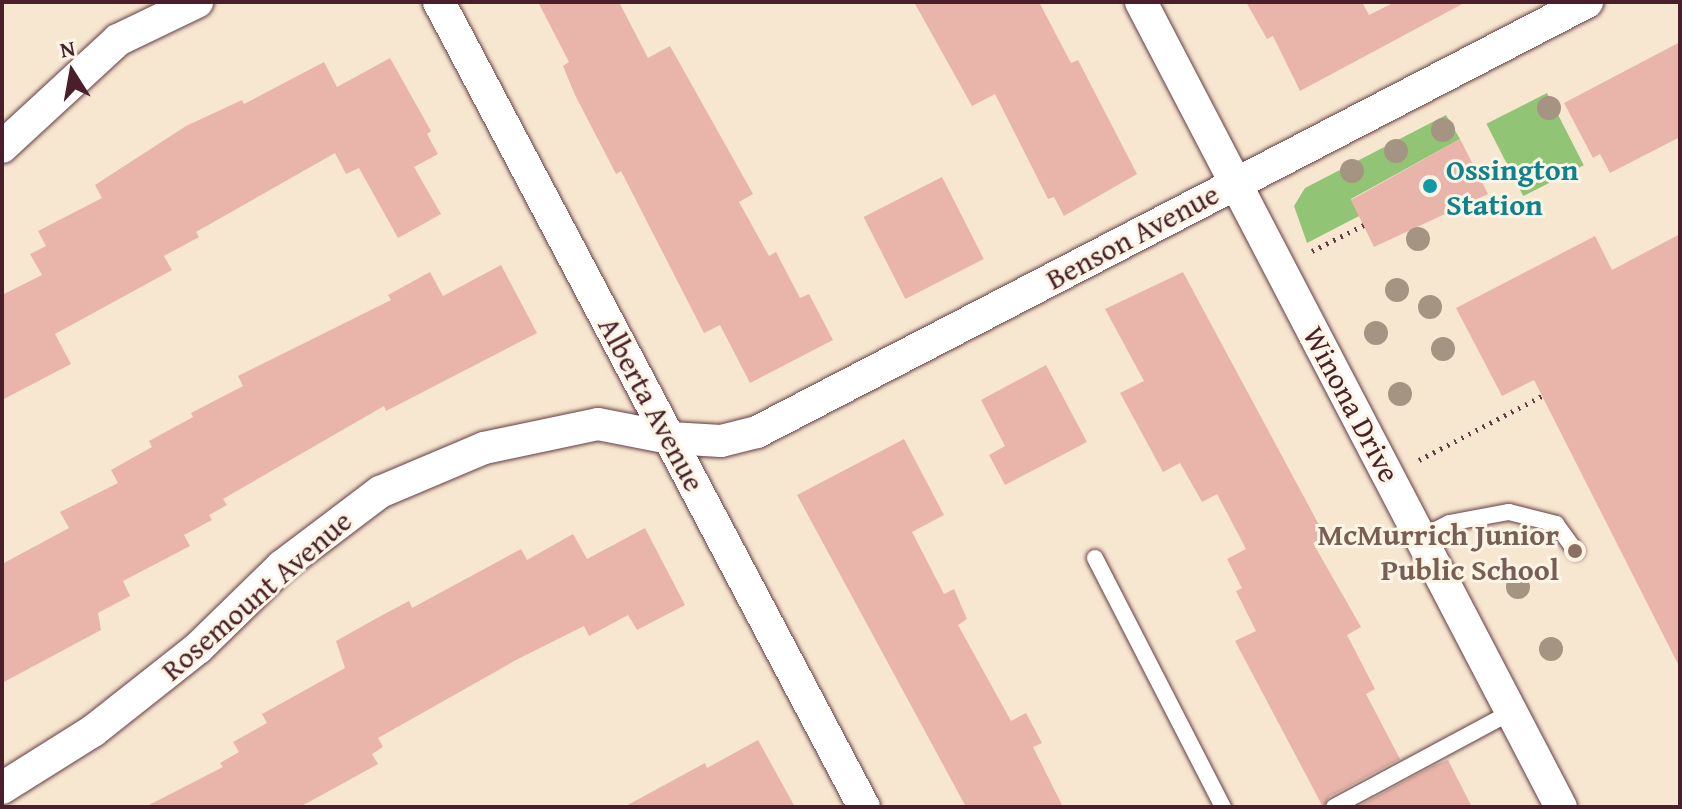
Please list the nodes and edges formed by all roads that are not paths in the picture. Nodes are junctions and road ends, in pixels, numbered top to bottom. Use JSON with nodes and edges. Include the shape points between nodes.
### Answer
{"nodes":[{"id":1,"x":197,"y":2,"type":"edge"},
{"id":2,"x":439,"y":2,"type":"edge"},
{"id":3,"x":1141,"y":2,"type":"edge"},
{"id":4,"x":1587,"y":2,"type":"edge"},
{"id":5,"x":2,"y":147,"type":"edge"},
{"id":6,"x":1235,"y":182,"type":"junction"},
{"id":7,"x":670,"y":438,"type":"junction"},
{"id":8,"x":1422,"y":537,"type":"junction"},
{"id":9,"x":1576,"y":552,"type":"dead end"},
{"id":10,"x":1095,"y":558,"type":"dead end"},
{"id":11,"x":1511,"y":712,"type":"junction"},
{"id":12,"x":2,"y":788,"type":"edge"},
{"id":13,"x":864,"y":807,"type":"edge"},
{"id":14,"x":1223,"y":807,"type":"edge"},
{"id":15,"x":1334,"y":807,"type":"edge"},
{"id":16,"x":1561,"y":807,"type":"edge"}],
"edges":[{"from":1,"to":5,"type":"street","via":[[118,40]]},
{"from":2,"to":7,"type":"street","name":"Alberta Avenue"},
{"from":3,"to":6,"type":"street","name":"Winona Drive"},
{"from":4,"to":6,"type":"street","name":"Benson Avenue"},
{"from":6,"to":7,"type":"street","name":"Benson Avenue","via":[[757,432],[721,441]]},
{"from":6,"to":8,"type":"street","name":"Winona Drive"},
{"from":7,"to":12,"type":"street","name":"Rosemount Avenue","via":[[598,424],[484,448],[380,492],[282,566],[198,648],[93,731]]},
{"from":7,"to":13,"type":"street","name":"Alberta Avenue"},
{"from":8,"to":9,"type":"lane","via":[[1449,523],[1509,512],[1556,524]]},
{"from":8,"to":11,"type":"street","name":"Winona Drive"},
{"from":10,"to":14,"type":"lane"},
{"from":11,"to":15,"type":"lane"},
{"from":11,"to":16,"type":"street","name":"Winona Drive"}]}
